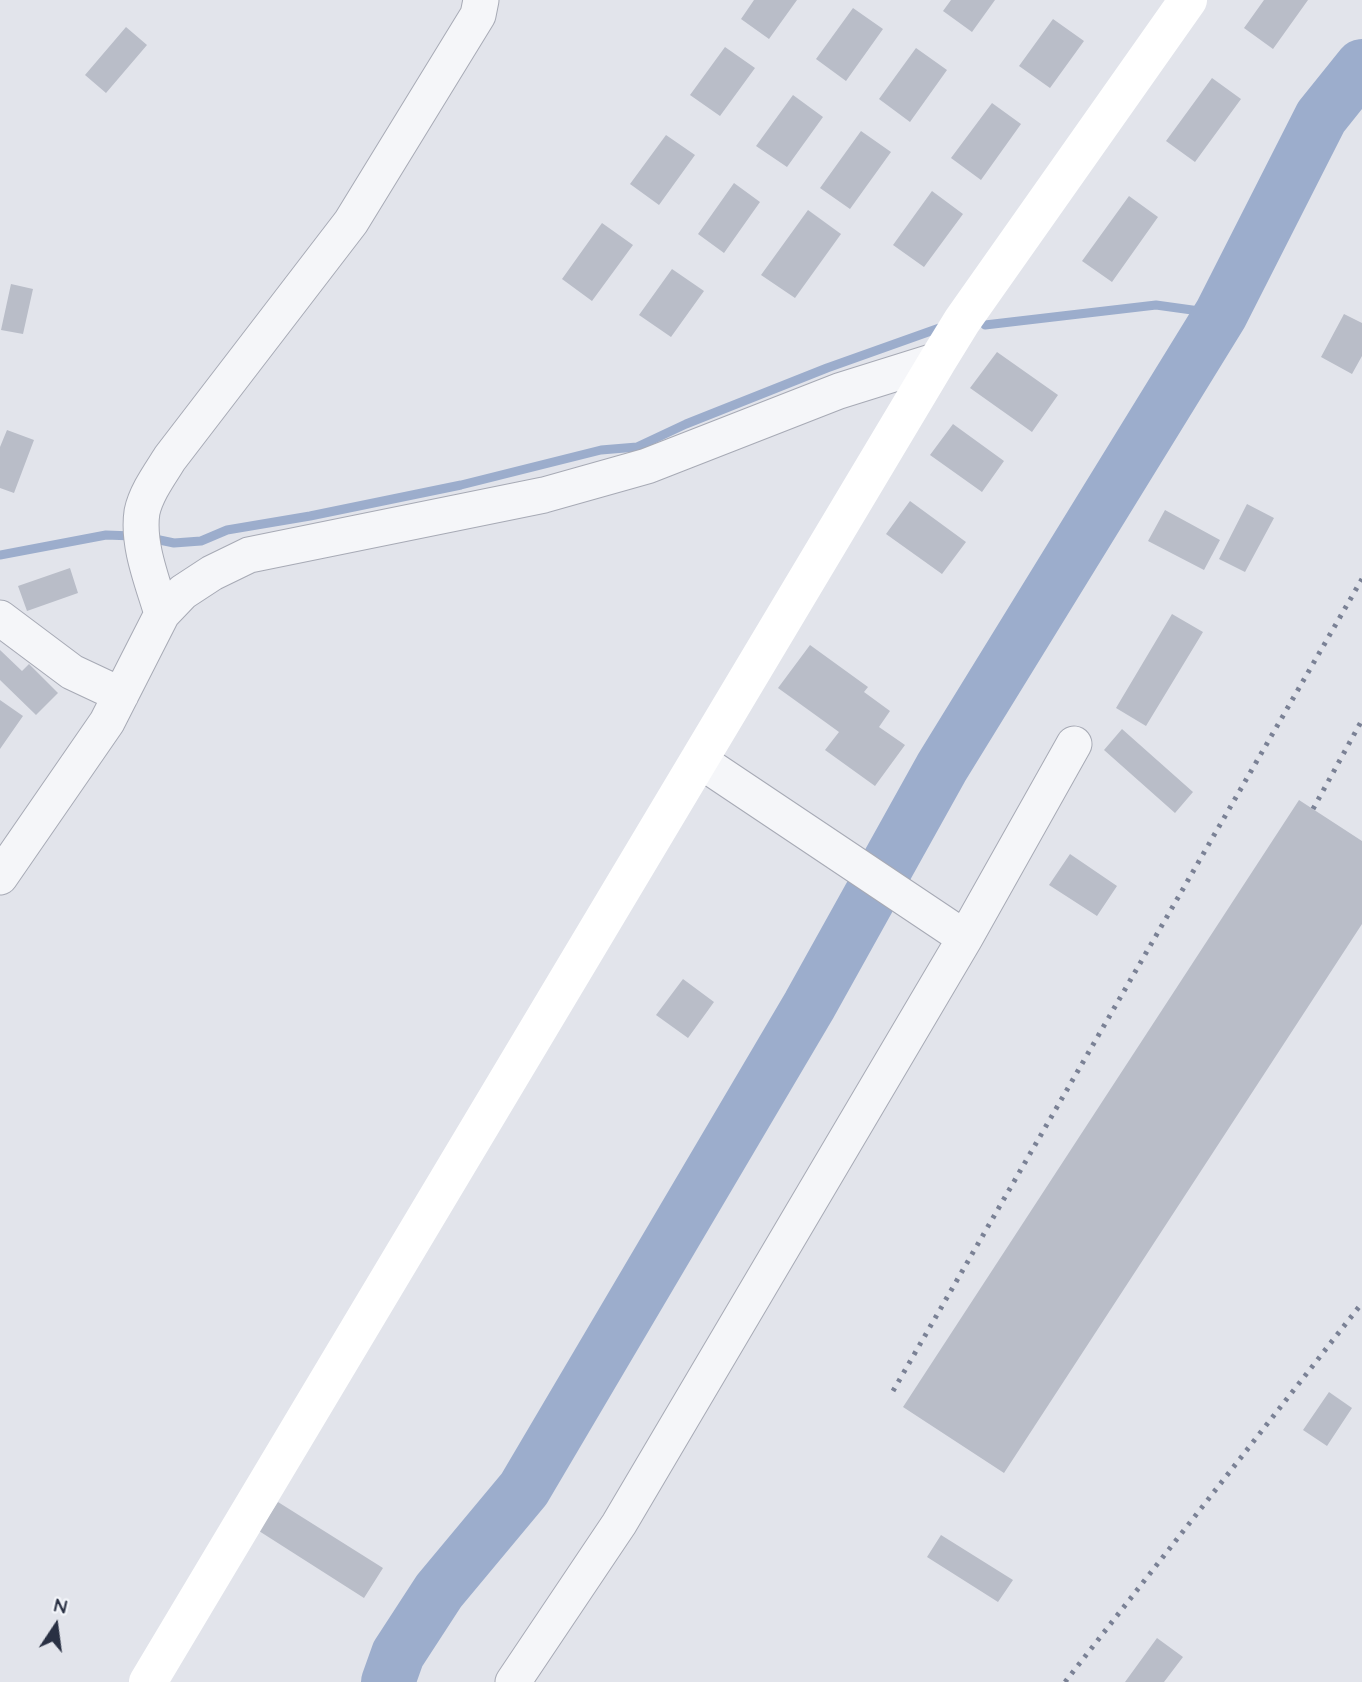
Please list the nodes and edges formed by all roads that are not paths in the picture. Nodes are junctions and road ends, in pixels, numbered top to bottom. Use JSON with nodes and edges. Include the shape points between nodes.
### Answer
{"nodes":[{"id":1,"x":481,"y":0,"type":"edge"},
{"id":2,"x":1188,"y":0,"type":"edge"},
{"id":3,"x":938,"y":360,"type":"junction"},
{"id":4,"x":162,"y":614,"type":"junction"},
{"id":5,"x":0,"y":618,"type":"edge"},
{"id":6,"x":121,"y":695,"type":"junction"},
{"id":7,"x":1074,"y":744,"type":"dead end"},
{"id":8,"x":699,"y":760,"type":"junction"},
{"id":9,"x":0,"y":877,"type":"edge"},
{"id":10,"x":965,"y":938,"type":"junction"},
{"id":11,"x":148,"y":1682,"type":"edge"},
{"id":12,"x":513,"y":1682,"type":"edge"}],
"edges":[{"from":1,"to":4,"type":"street","via":[[478,15],[351,222],[170,458],[151,490],[142,510],[141,536]]},
{"from":2,"to":3,"type":"street"},
{"from":3,"to":4,"type":"street","via":[[839,391],[647,466],[544,495],[249,555],[183,592]]},
{"from":3,"to":8,"type":"street"},
{"from":4,"to":6,"type":"street"},
{"from":5,"to":6,"type":"street","via":[[72,672]]},
{"from":6,"to":9,"type":"street"},
{"from":7,"to":10,"type":"street"},
{"from":8,"to":10,"type":"street"},
{"from":8,"to":11,"type":"street"},
{"from":10,"to":12,"type":"street","via":[[619,1524]]}]}
